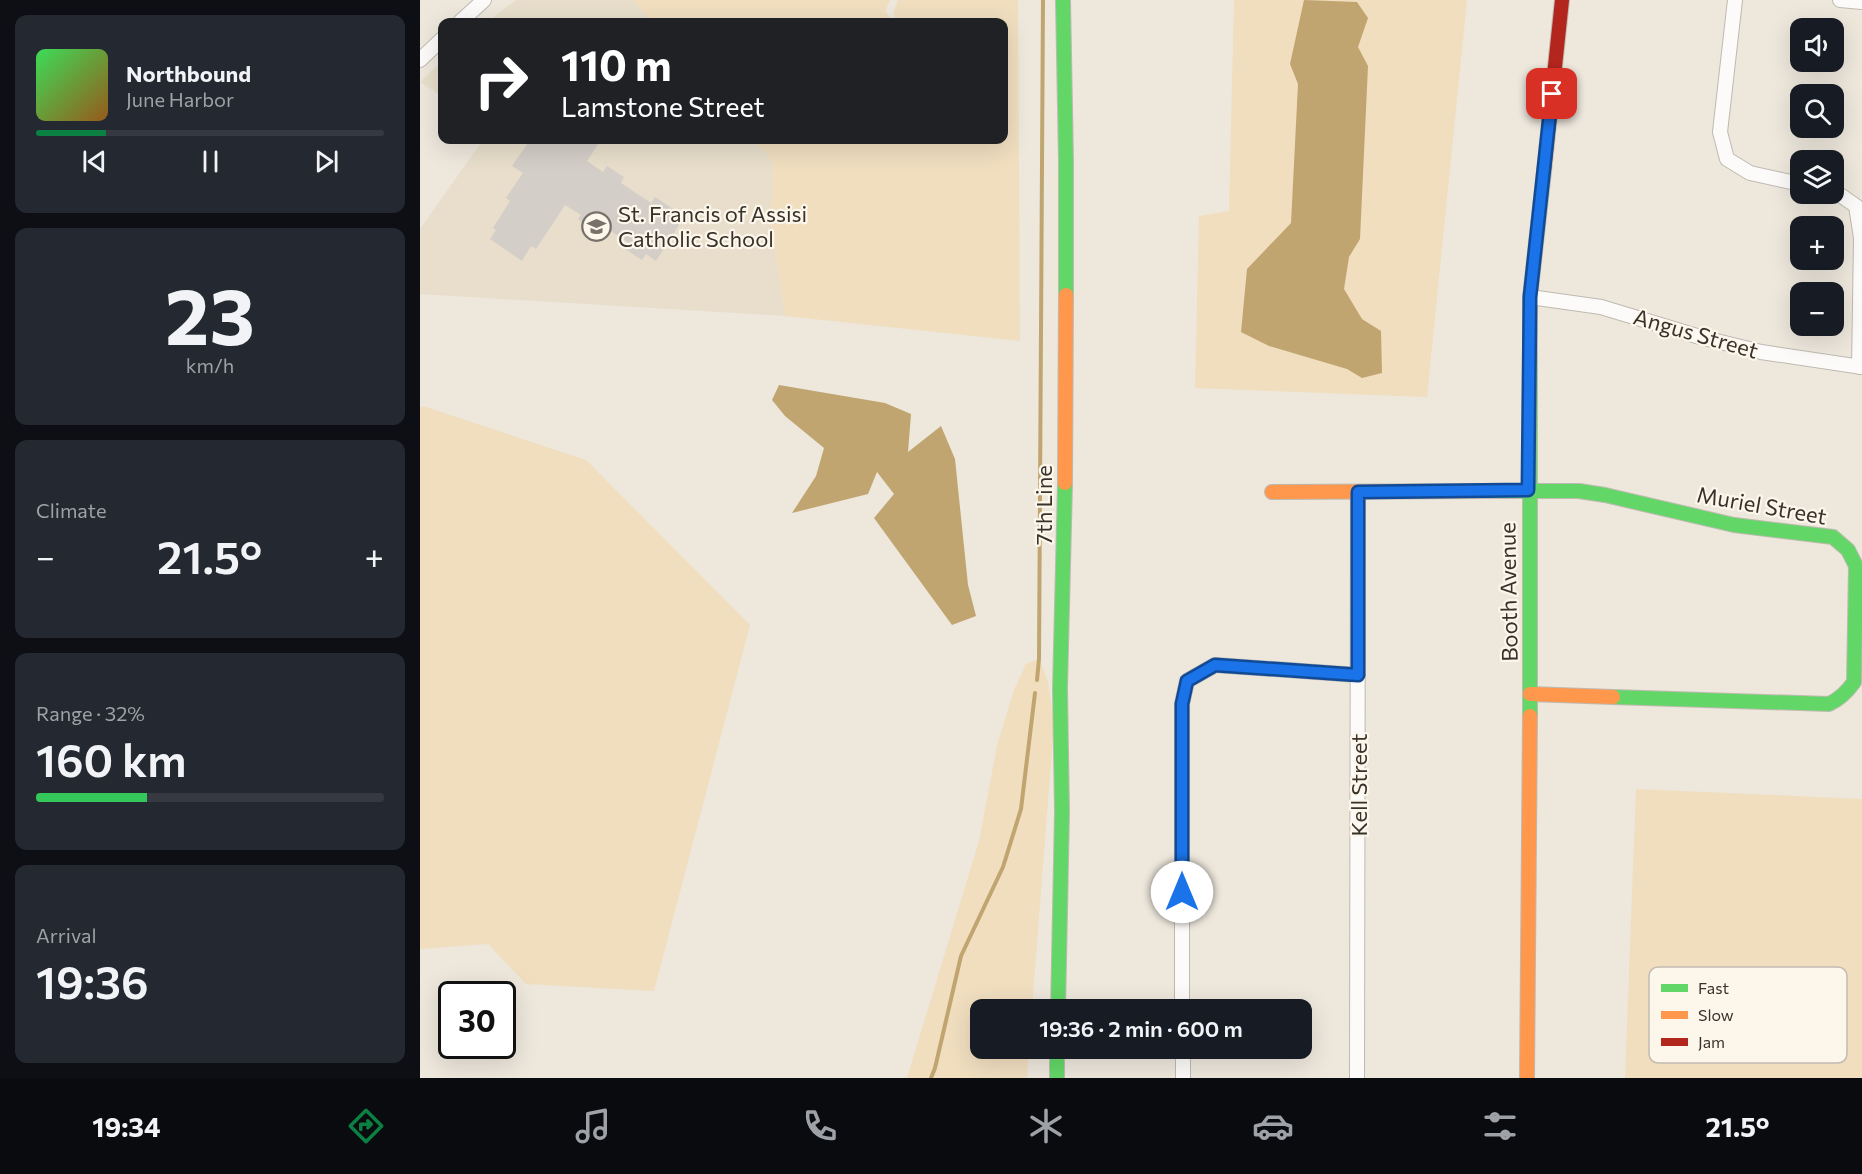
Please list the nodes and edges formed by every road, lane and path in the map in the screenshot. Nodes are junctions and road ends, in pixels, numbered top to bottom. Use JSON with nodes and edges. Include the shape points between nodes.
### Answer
{"nodes":[{"id":1,"x":484,"y":0,"type":"edge"},
{"id":2,"x":1063,"y":0,"type":"edge"},
{"id":3,"x":1562,"y":0,"type":"edge"},
{"id":4,"x":1735,"y":0,"type":"edge"},
{"id":5,"x":1840,"y":0,"type":"edge"},
{"id":6,"x":1862,"y":2,"type":"edge"},
{"id":7,"x":464,"y":18,"type":"edge"},
{"id":8,"x":438,"y":43,"type":"edge"},
{"id":9,"x":420,"y":60,"type":"edge"},
{"id":10,"x":1790,"y":182,"type":"edge"},
{"id":11,"x":1844,"y":198,"type":"edge"},
{"id":12,"x":1530,"y":297,"type":"junction"},
{"id":13,"x":1860,"y":367,"type":"edge"},
{"id":14,"x":1528,"y":490,"type":"junction"},
{"id":15,"x":1272,"y":492,"type":"dead end"},
{"id":16,"x":1358,"y":492,"type":"junction"},
{"id":17,"x":1358,"y":675,"type":"junction"},
{"id":18,"x":1530,"y":694,"type":"junction"},
{"id":19,"x":1058,"y":999,"type":"edge"},
{"id":20,"x":1182,"y":999,"type":"edge"},
{"id":21,"x":1057,"y":1059,"type":"edge"},
{"id":22,"x":1183,"y":1059,"type":"edge"},
{"id":23,"x":1057,"y":1078,"type":"edge"},
{"id":24,"x":1183,"y":1078,"type":"edge"},
{"id":25,"x":1357,"y":1078,"type":"edge"},
{"id":26,"x":1527,"y":1078,"type":"edge"}],
"edges":[{"from":1,"to":7,"type":"street"},
{"from":2,"to":19,"type":"street","name":"7th Line","via":[[1065,535]]},
{"from":3,"to":12,"type":"street","name":"Booth Avenue"},
{"from":4,"to":10,"type":"street","via":[[1720,132],[1727,159],[1750,173]]},
{"from":5,"to":6,"type":"street"},
{"from":8,"to":9,"type":"street"},
{"from":11,"to":13,"type":"street","via":[[1856,206],[1861,238]]},
{"from":12,"to":13,"type":"street","name":"Angus Street","via":[[1601,307],[1761,352]]},
{"from":12,"to":14,"type":"street","name":"Booth Avenue"},
{"from":14,"to":16,"type":"street","name":"Muriel Street"},
{"from":14,"to":18,"type":"street","name":"Booth Avenue"},
{"from":14,"to":18,"type":"street","name":"Muriel Street","via":[[1605,495],[1734,525],[1833,537],[1848,550],[1856,566],[1854,682],[1848,692],[1829,704]]},
{"from":15,"to":16,"type":"street","name":"Muriel Street"},
{"from":16,"to":17,"type":"street","name":"Kell Street"},
{"from":17,"to":20,"type":"street","via":[[1215,665],[1187,681],[1182,704]]},
{"from":17,"to":25,"type":"street","name":"Kell Street"},
{"from":18,"to":26,"type":"street","name":"Booth Avenue"},
{"from":21,"to":23,"type":"street"},
{"from":22,"to":24,"type":"street"}]}
